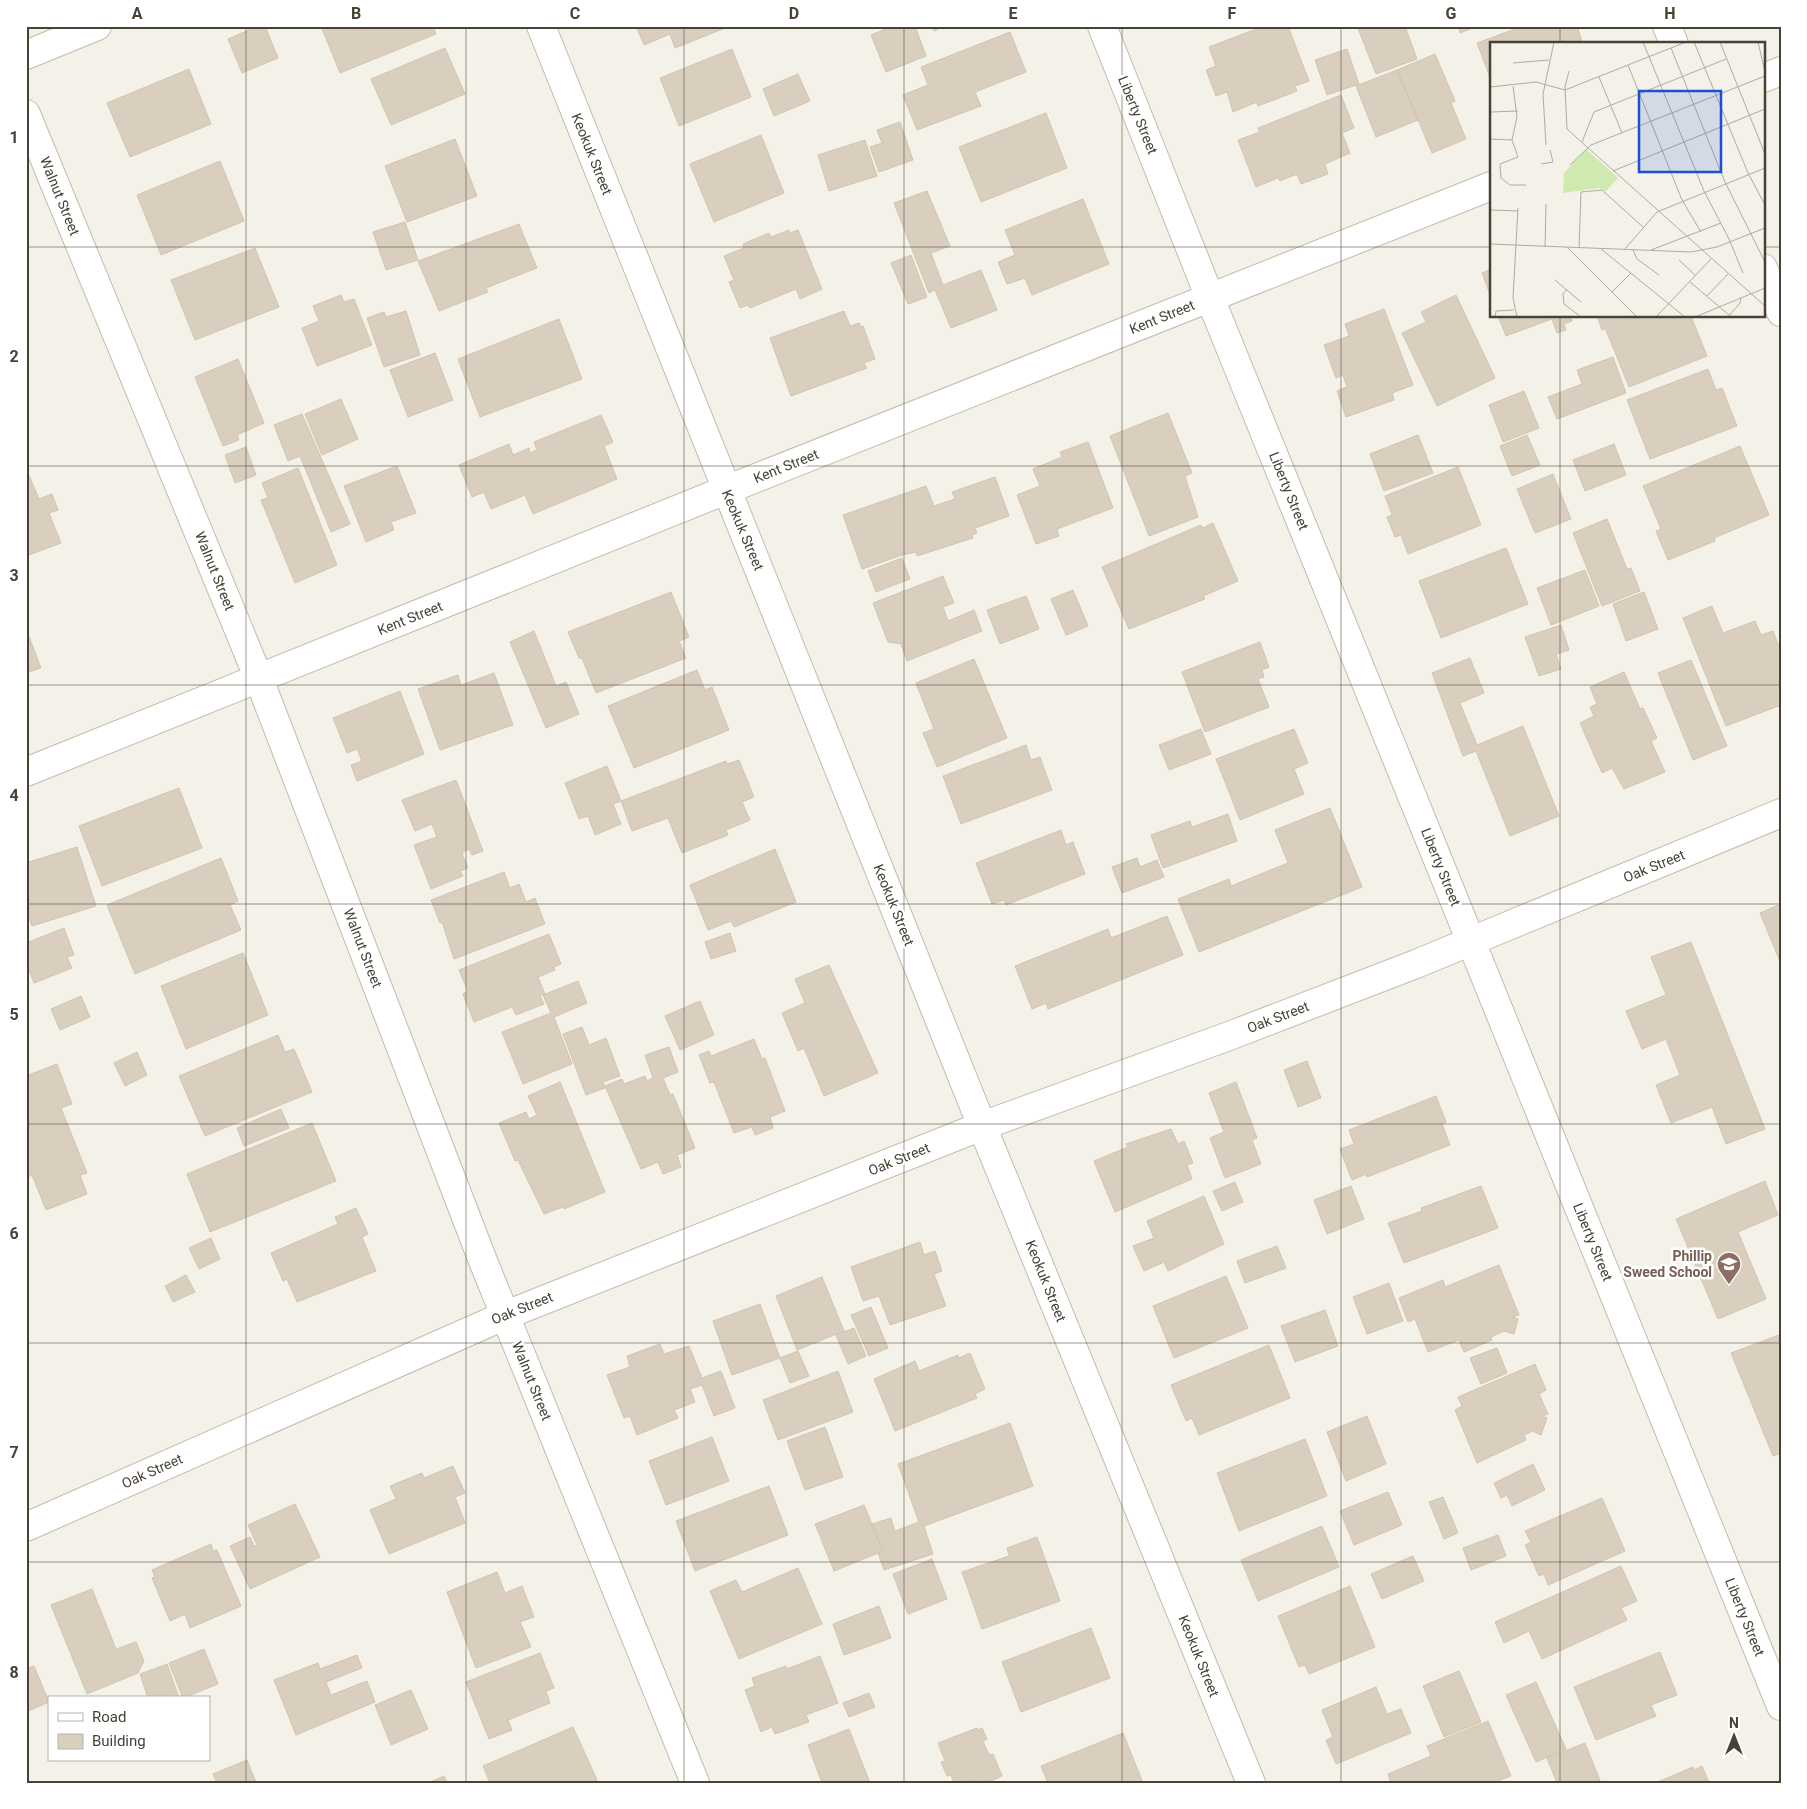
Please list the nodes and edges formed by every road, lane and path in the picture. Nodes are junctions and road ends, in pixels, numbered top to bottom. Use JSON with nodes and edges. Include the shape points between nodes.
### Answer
{"nodes":[{"id":1,"x":97,"y":26,"type":"edge"},
{"id":2,"x":541,"y":26,"type":"edge"},
{"id":3,"x":1102,"y":26,"type":"edge"},
{"id":4,"x":1667,"y":26,"type":"edge"},
{"id":5,"x":1673,"y":42,"type":"edge"},
{"id":6,"x":26,"y":54,"type":"edge"},
{"id":7,"x":1781,"y":71,"type":"edge"},
{"id":8,"x":1764,"y":78,"type":"edge"},
{"id":9,"x":26,"y":114,"type":"edge"},
{"id":10,"x":1490,"y":186,"type":"edge"},
{"id":11,"x":1764,"y":270,"type":"edge"},
{"id":12,"x":1210,"y":298,"type":"junction"},
{"id":13,"x":1781,"y":312,"type":"edge"},
{"id":14,"x":726,"y":490,"type":"junction"},
{"id":15,"x":259,"y":679,"type":"junction"},
{"id":16,"x":26,"y":772,"type":"edge"},
{"id":17,"x":1781,"y":814,"type":"edge"},
{"id":18,"x":1472,"y":941,"type":"junction"},
{"id":19,"x":982,"y":1126,"type":"junction"},
{"id":20,"x":506,"y":1314,"type":"junction"},
{"id":21,"x":26,"y":1527,"type":"edge"},
{"id":22,"x":1781,"y":1706,"type":"edge"},
{"id":23,"x":694,"y":1783,"type":"edge"},
{"id":24,"x":1251,"y":1783,"type":"edge"}],
"edges":[{"from":1,"to":6,"type":"street"},
{"from":2,"to":14,"type":"street","name":"Keokuk Street"},
{"from":3,"to":12,"type":"street","name":"Liberty Street"},
{"from":4,"to":5,"type":"street"},
{"from":7,"to":8,"type":"street"},
{"from":9,"to":15,"type":"street","name":"Walnut Street"},
{"from":10,"to":12,"type":"street","name":"Kent Street"},
{"from":11,"to":13,"type":"street"},
{"from":12,"to":14,"type":"street","name":"Kent Street"},
{"from":12,"to":18,"type":"street","name":"Liberty Street"},
{"from":14,"to":15,"type":"street","name":"Kent Street"},
{"from":14,"to":19,"type":"street","name":"Keokuk Street"},
{"from":15,"to":16,"type":"street","name":"Kent Street"},
{"from":15,"to":20,"type":"street","name":"Walnut Street"},
{"from":17,"to":18,"type":"street","name":"Oak Street"},
{"from":18,"to":19,"type":"street","name":"Oak Street","via":[[1229,1036]]},
{"from":18,"to":22,"type":"street","name":"Liberty Street"},
{"from":19,"to":20,"type":"street","name":"Oak Street"},
{"from":19,"to":24,"type":"street","name":"Keokuk Street"},
{"from":20,"to":21,"type":"street","name":"Oak Street"},
{"from":20,"to":23,"type":"street","name":"Walnut Street"}]}
